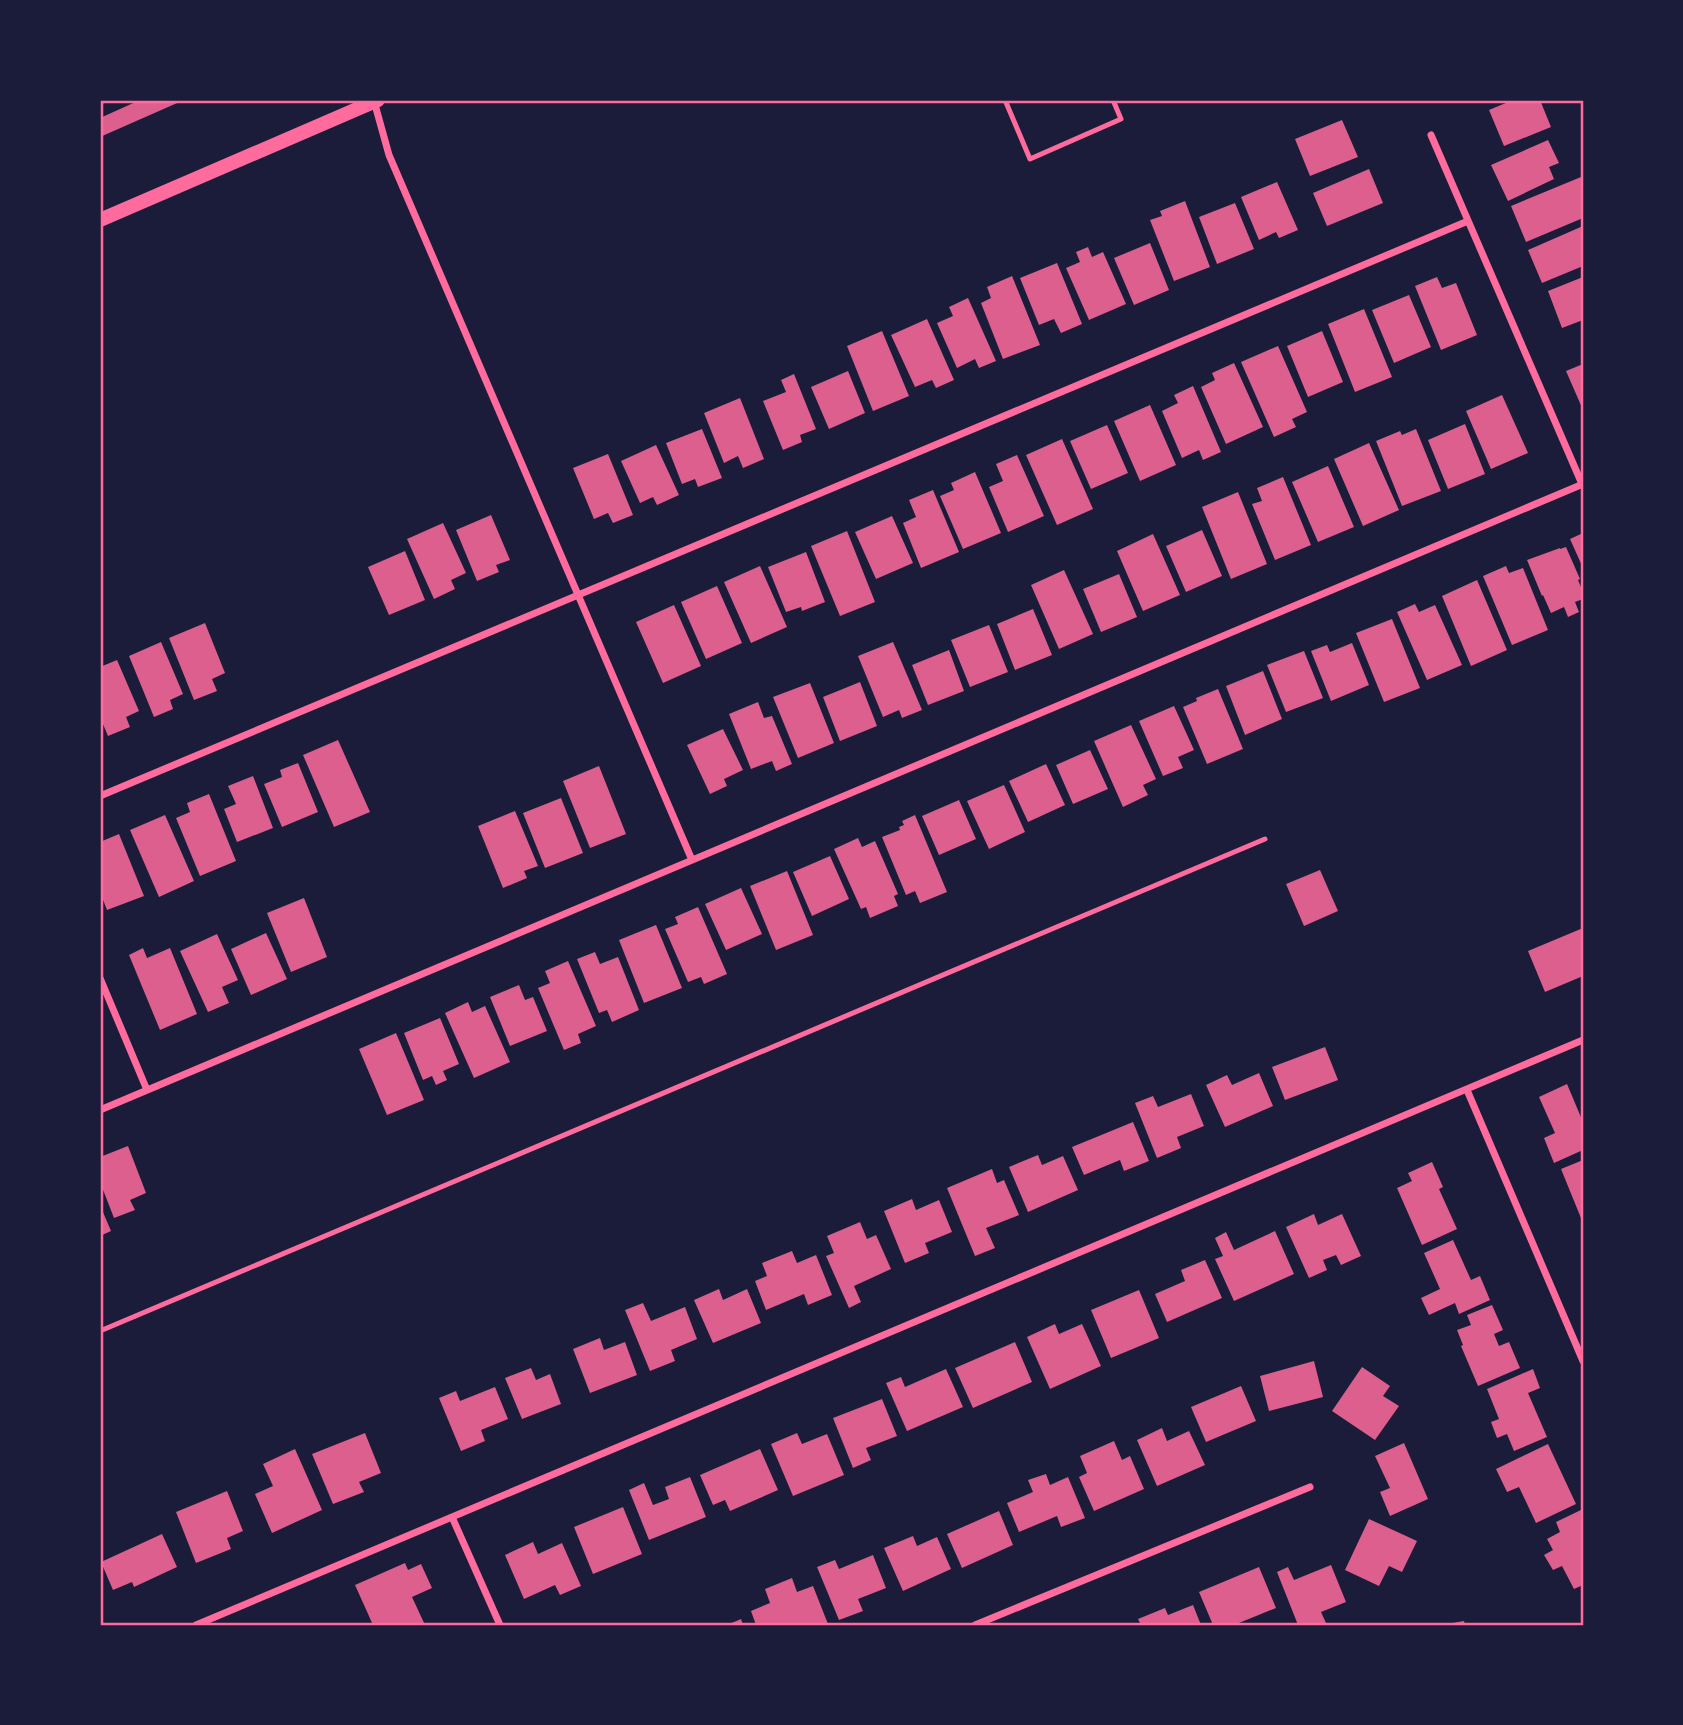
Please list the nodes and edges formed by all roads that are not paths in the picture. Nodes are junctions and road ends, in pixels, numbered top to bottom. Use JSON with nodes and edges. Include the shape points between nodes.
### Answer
{"nodes":[{"id":1,"x":105,"y":100,"type":"edge"},
{"id":2,"x":376,"y":100,"type":"edge"},
{"id":3,"x":1005,"y":100,"type":"edge"},
{"id":4,"x":1113,"y":100,"type":"edge"},
{"id":5,"x":100,"y":102,"type":"edge"},
{"id":6,"x":1431,"y":135,"type":"dead end"},
{"id":7,"x":100,"y":220,"type":"edge"},
{"id":8,"x":1468,"y":221,"type":"junction"},
{"id":9,"x":1583,"y":484,"type":"edge"},
{"id":10,"x":578,"y":595,"type":"junction"},
{"id":11,"x":100,"y":796,"type":"edge"},
{"id":12,"x":1265,"y":839,"type":"dead end"},
{"id":13,"x":692,"y":860,"type":"junction"},
{"id":14,"x":100,"y":978,"type":"edge"},
{"id":15,"x":1583,"y":1040,"type":"edge"},
{"id":16,"x":147,"y":1090,"type":"junction"},
{"id":17,"x":1466,"y":1090,"type":"junction"},
{"id":18,"x":100,"y":1110,"type":"edge"},
{"id":19,"x":100,"y":1331,"type":"edge"},
{"id":20,"x":1583,"y":1361,"type":"edge"},
{"id":21,"x":1310,"y":1487,"type":"dead end"},
{"id":22,"x":452,"y":1517,"type":"junction"},
{"id":23,"x":196,"y":1625,"type":"edge"},
{"id":24,"x":500,"y":1625,"type":"edge"},
{"id":25,"x":975,"y":1625,"type":"edge"}],
"edges":[{"from":1,"to":5,"type":"lane"},
{"from":2,"to":7,"type":"main road"},
{"from":2,"to":10,"type":"street","via":[[389,155]]},
{"from":3,"to":4,"type":"lane","via":[[1031,159],[1121,119]]},
{"from":6,"to":8,"type":"street"},
{"from":8,"to":9,"type":"street"},
{"from":8,"to":10,"type":"street"},
{"from":9,"to":13,"type":"street"},
{"from":10,"to":11,"type":"street"},
{"from":10,"to":13,"type":"street"},
{"from":12,"to":19,"type":"lane"},
{"from":13,"to":16,"type":"street"},
{"from":14,"to":16,"type":"street"},
{"from":15,"to":17,"type":"street"},
{"from":16,"to":18,"type":"street"},
{"from":17,"to":20,"type":"street"},
{"from":17,"to":22,"type":"street"},
{"from":21,"to":25,"type":"street"},
{"from":22,"to":23,"type":"street"},
{"from":22,"to":24,"type":"street"}]}
